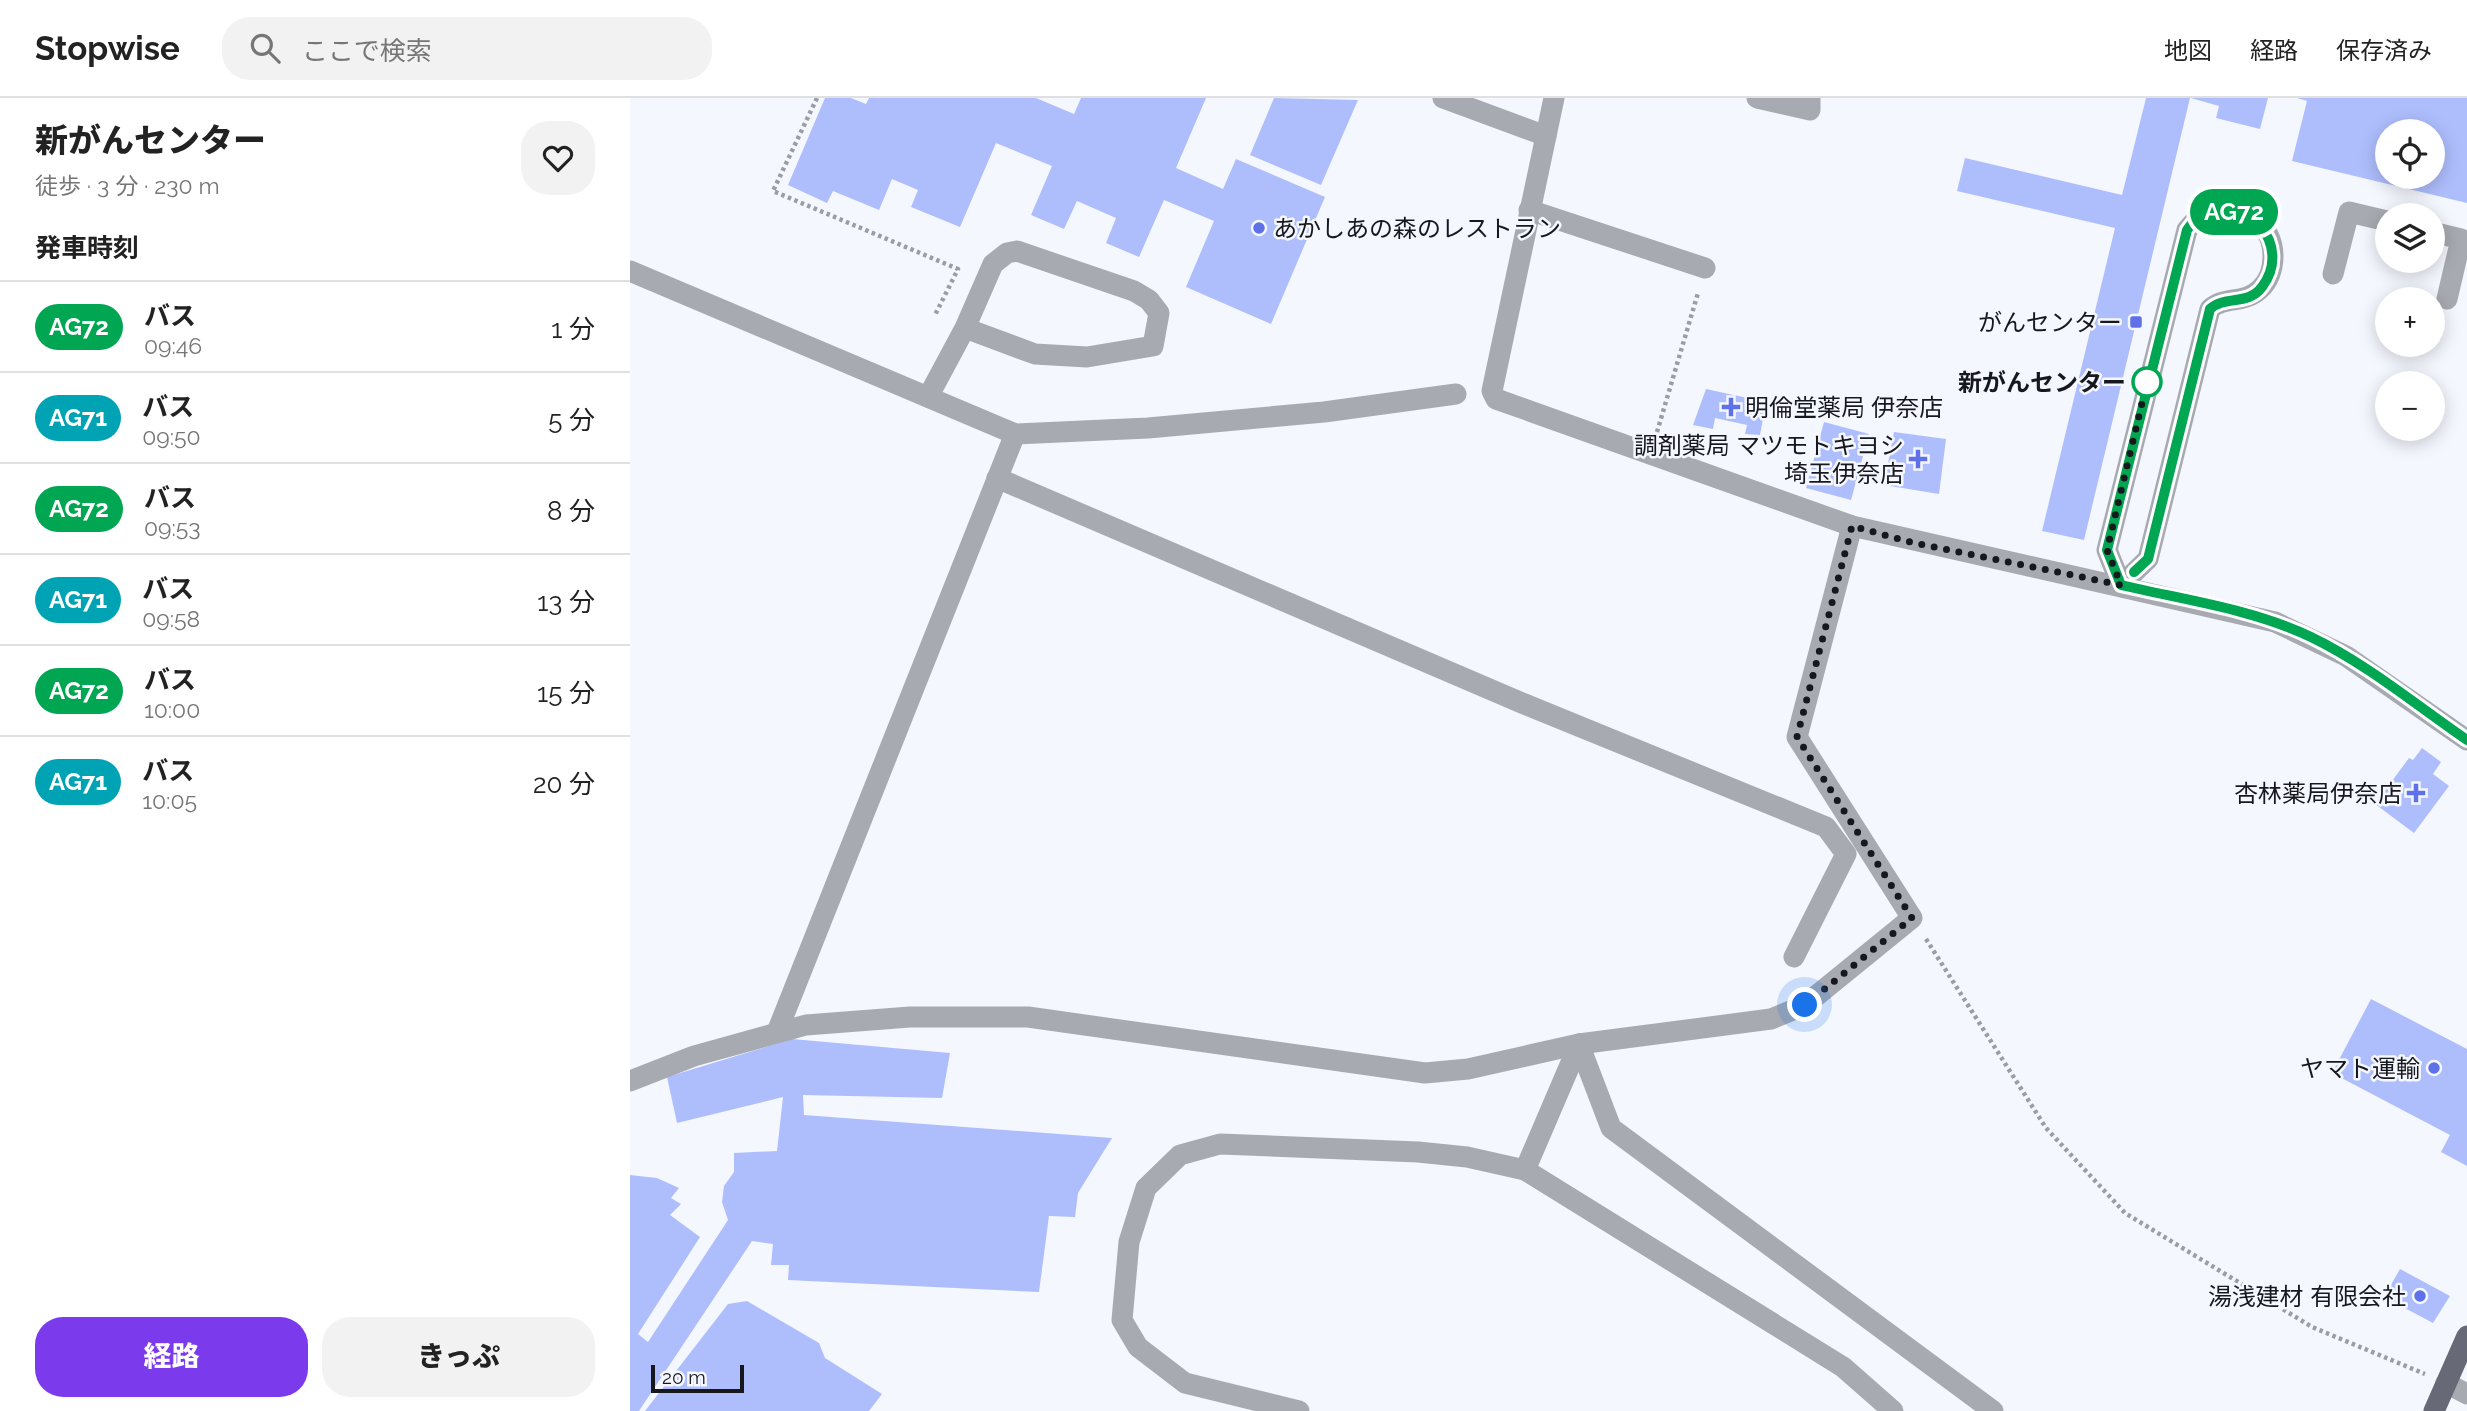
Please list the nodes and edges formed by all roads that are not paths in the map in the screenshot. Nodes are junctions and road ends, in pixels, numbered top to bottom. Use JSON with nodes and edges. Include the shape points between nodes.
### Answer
{"nodes":[{"id":1,"x":1443,"y":98,"type":"edge"},
{"id":2,"x":1554,"y":98,"type":"edge"},
{"id":3,"x":1756,"y":98,"type":"edge"},
{"id":4,"x":1810,"y":98,"type":"edge"},
{"id":5,"x":1546,"y":136,"type":"junction"},
{"id":6,"x":1529,"y":210,"type":"junction"},
{"id":7,"x":2375,"y":218,"type":"edge"},
{"id":8,"x":2445,"y":235,"type":"edge"},
{"id":9,"x":1705,"y":268,"type":"road end"},
{"id":10,"x":630,"y":271,"type":"edge"},
{"id":11,"x":2333,"y":274,"type":"dead end"},
{"id":12,"x":2447,"y":299,"type":"dead end"},
{"id":13,"x":965,"y":328,"type":"junction"},
{"id":14,"x":1456,"y":394,"type":"dead end"},
{"id":15,"x":929,"y":397,"type":"junction"},
{"id":16,"x":1015,"y":434,"type":"junction"},
{"id":17,"x":997,"y":478,"type":"junction"},
{"id":18,"x":1852,"y":526,"type":"junction"},
{"id":19,"x":2121,"y":585,"type":"junction"},
{"id":20,"x":2467,"y":740,"type":"edge"},
{"id":21,"x":1794,"y":957,"type":"dead end"},
{"id":22,"x":778,"y":1032,"type":"junction"},
{"id":23,"x":1578,"y":1044,"type":"junction"},
{"id":24,"x":630,"y":1081,"type":"edge"},
{"id":25,"x":1525,"y":1170,"type":"junction"},
{"id":26,"x":2467,"y":1336,"type":"edge"},
{"id":27,"x":2445,"y":1383,"type":"junction"},
{"id":28,"x":2467,"y":1394,"type":"edge"},
{"id":29,"x":1299,"y":1411,"type":"edge"},
{"id":30,"x":1893,"y":1411,"type":"edge"},
{"id":31,"x":1993,"y":1411,"type":"edge"},
{"id":32,"x":2434,"y":1411,"type":"edge"}],
"edges":[{"from":1,"to":5,"type":"street"},
{"from":2,"to":5,"type":"street"},
{"from":3,"to":4,"type":"street","via":[[1810,110]]},
{"from":5,"to":6,"type":"street"},
{"from":6,"to":9,"type":"street"},
{"from":6,"to":18,"type":"street","via":[[1492,391],[1504,405]]},
{"from":7,"to":11,"type":"street","via":[[2349,212]]},
{"from":8,"to":12,"type":"street","via":[[2461,239]]},
{"from":10,"to":15,"type":"street"},
{"from":13,"to":13,"type":"street","via":[[993,264],[1017,250],[1134,291],[1149,300],[1158,313],[1153,346],[1087,358],[1035,354]]},
{"from":13,"to":15,"type":"street"},
{"from":14,"to":16,"type":"street","via":[[1175,426]]},
{"from":15,"to":16,"type":"street"},
{"from":16,"to":17,"type":"street"},
{"from":17,"to":21,"type":"street","via":[[1826,827],[1846,854]]},
{"from":17,"to":22,"type":"street"},
{"from":18,"to":19,"type":"street"},
{"from":18,"to":23,"type":"street","via":[[1797,737],[1912,918],[1805,1005],[1771,1019]]},
{"from":19,"to":19,"type":"street","via":[[2107,550],[2187,230],[2200,215],[2216,210],[2238,212],[2259,223],[2270,237],[2274,264],[2262,288],[2245,300],[2219,301],[2210,309],[2148,559]]},
{"from":19,"to":20,"type":"street","via":[[2275,622],[2311,636]]},
{"from":22,"to":23,"type":"street","via":[[806,1025],[910,1017],[1028,1017],[1424,1073],[1468,1069]]},
{"from":22,"to":24,"type":"street","via":[[694,1056]]},
{"from":23,"to":25,"type":"street"},
{"from":23,"to":31,"type":"street","via":[[1611,1128]]},
{"from":25,"to":29,"type":"street","via":[[1418,1152],[1220,1144],[1180,1155],[1146,1188],[1129,1242],[1122,1320],[1138,1347],[1185,1383]]},
{"from":25,"to":30,"type":"street","via":[[1843,1367]]},
{"from":26,"to":27,"type":"main road"},
{"from":27,"to":28,"type":"street"},
{"from":27,"to":32,"type":"main road"}]}
